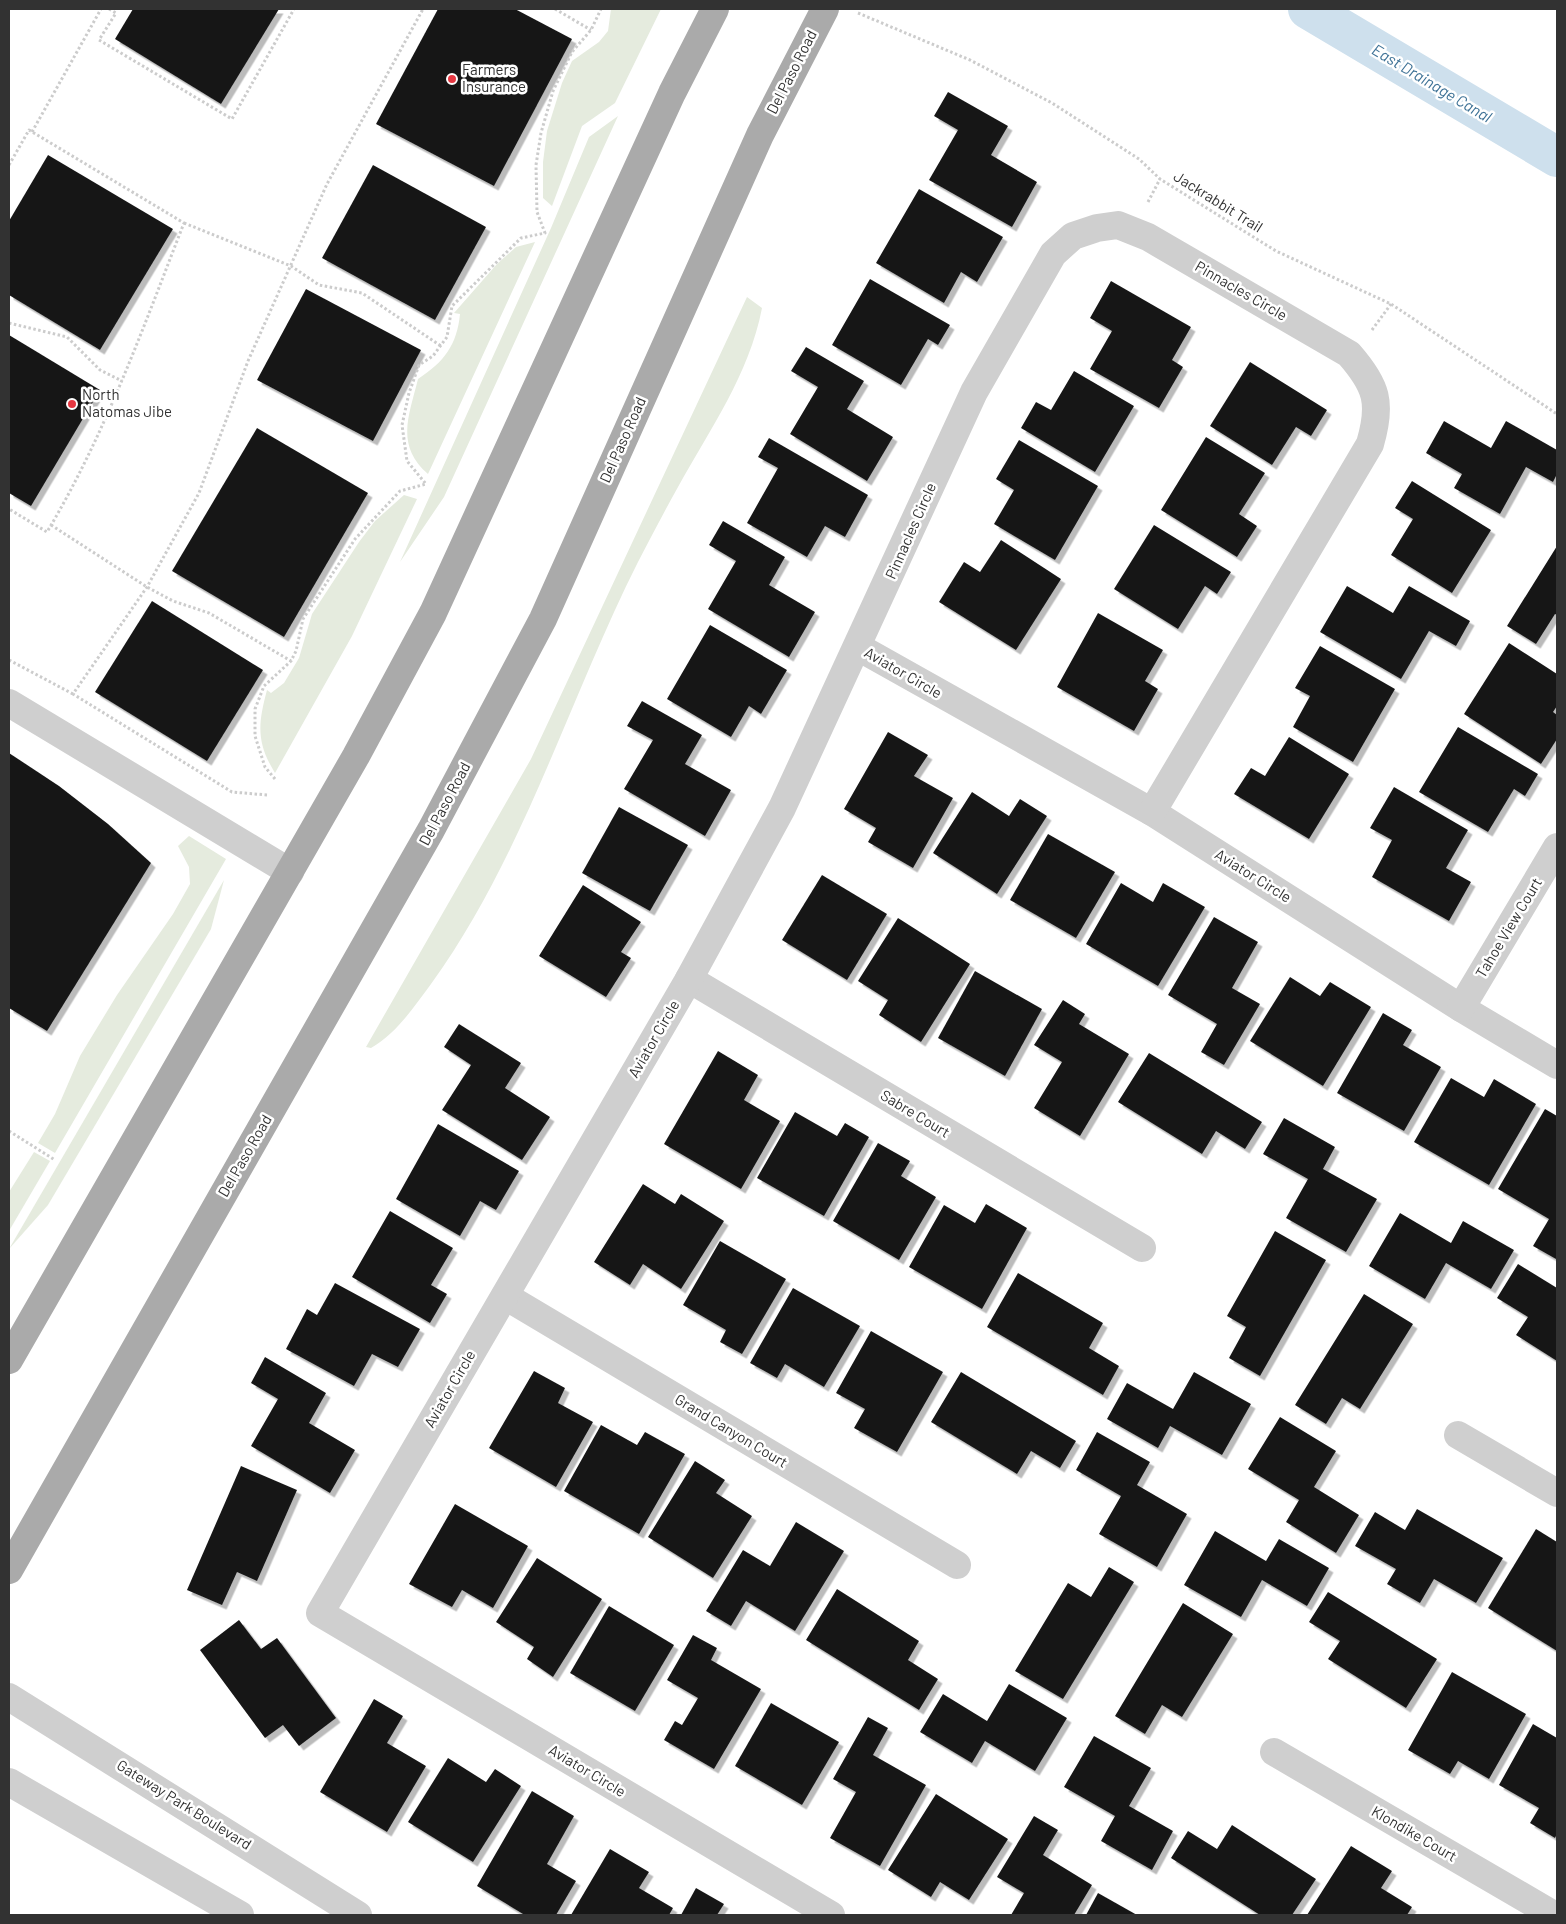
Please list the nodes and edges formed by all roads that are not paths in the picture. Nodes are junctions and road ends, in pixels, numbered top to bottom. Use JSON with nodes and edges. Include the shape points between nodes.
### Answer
{"nodes":[{"id":1,"x":715,"y":9,"type":"edge"},
{"id":2,"x":824,"y":9,"type":"edge"},
{"id":3,"x":858,"y":647,"type":"junction"},
{"id":4,"x":9,"y":703,"type":"edge"},
{"id":5,"x":1152,"y":812,"type":"junction"},
{"id":6,"x":1557,"y":847,"type":"edge"},
{"id":7,"x":290,"y":872,"type":"junction"},
{"id":8,"x":689,"y":979,"type":"junction"},
{"id":9,"x":1461,"y":1008,"type":"junction"},
{"id":10,"x":1557,"y":1065,"type":"edge"},
{"id":11,"x":1142,"y":1248,"type":"dead end"},
{"id":12,"x":505,"y":1296,"type":"junction"},
{"id":13,"x":9,"y":1360,"type":"edge"},
{"id":14,"x":1458,"y":1435,"type":"dead end"},
{"id":15,"x":1557,"y":1493,"type":"edge"},
{"id":16,"x":958,"y":1565,"type":"dead end"},
{"id":17,"x":9,"y":1570,"type":"edge"},
{"id":18,"x":9,"y":1696,"type":"edge"},
{"id":19,"x":1274,"y":1752,"type":"dead end"},
{"id":20,"x":9,"y":1782,"type":"edge"},
{"id":21,"x":240,"y":1915,"type":"edge"},
{"id":22,"x":358,"y":1915,"type":"edge"},
{"id":23,"x":831,"y":1915,"type":"edge"},
{"id":24,"x":1554,"y":1915,"type":"edge"}],
"edges":[{"from":1,"to":7,"type":"main road","via":[[672,92],[433,613]]},
{"from":2,"to":17,"type":"main road","name":"Del Paso Road","via":[[760,135],[538,628],[431,830]]},
{"from":3,"to":5,"type":"street","name":"Aviator Circle"},
{"from":3,"to":5,"type":"street","name":"Pinnacles Circle","via":[[974,392],[1053,254],[1073,236],[1118,224],[1148,237],[1349,354],[1366,373],[1375,395],[1377,420],[1370,444]]},
{"from":3,"to":8,"type":"street","name":"Aviator Circle","via":[[782,808]]},
{"from":4,"to":7,"type":"street"},
{"from":5,"to":9,"type":"street","name":"Aviator Circle"},
{"from":6,"to":9,"type":"street","name":"Tahoe View Court"},
{"from":7,"to":13,"type":"main road"},
{"from":8,"to":11,"type":"street","name":"Sabre Court"},
{"from":8,"to":12,"type":"street","name":"Aviator Circle"},
{"from":9,"to":10,"type":"street","name":"Aviator Circle"},
{"from":12,"to":16,"type":"street","name":"Grand Canyon Court"},
{"from":12,"to":23,"type":"street","name":"Aviator Circle","via":[[320,1613]]},
{"from":14,"to":15,"type":"street"},
{"from":18,"to":22,"type":"street","name":"Gateway Park Boulevard"},
{"from":19,"to":24,"type":"street","name":"Klondike Court"},
{"from":20,"to":21,"type":"street"}]}
